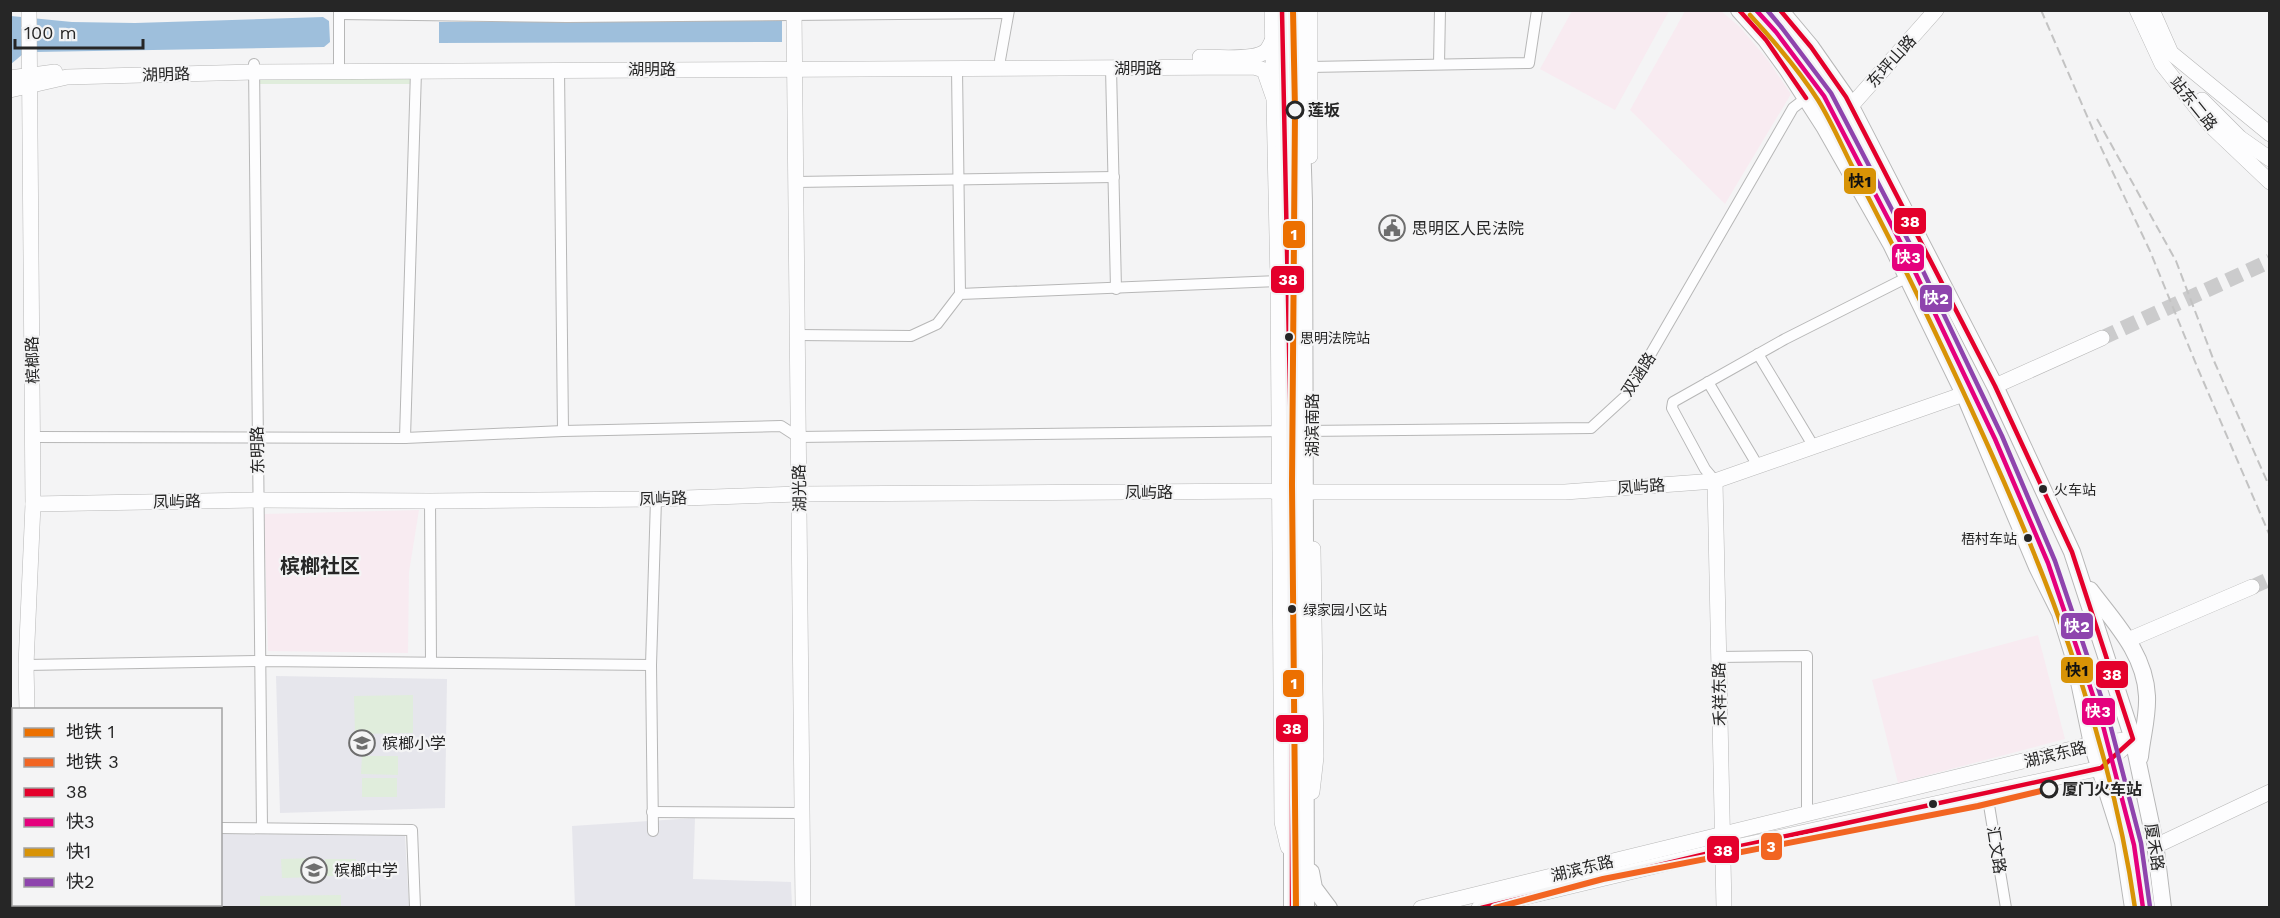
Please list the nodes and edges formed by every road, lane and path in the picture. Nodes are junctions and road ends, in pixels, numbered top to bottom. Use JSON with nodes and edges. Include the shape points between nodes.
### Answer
{"nodes":[{"id":1,"x":28,"y":10,"type":"edge"},
{"id":2,"x":1272,"y":10,"type":"edge"},
{"id":3,"x":1282,"y":10,"type":"edge"},
{"id":4,"x":1298,"y":10,"type":"edge"},
{"id":5,"x":1310,"y":10,"type":"edge"},
{"id":6,"x":1440,"y":10,"type":"edge"},
{"id":7,"x":1537,"y":10,"type":"edge"},
{"id":8,"x":1739,"y":10,"type":"edge"},
{"id":9,"x":1780,"y":10,"type":"edge"},
{"id":10,"x":1923,"y":10,"type":"edge"},
{"id":11,"x":1936,"y":10,"type":"edge"},
{"id":12,"x":2137,"y":10,"type":"edge"},
{"id":13,"x":2152,"y":10,"type":"edge"},
{"id":14,"x":794,"y":12,"type":"edge"},
{"id":15,"x":1008,"y":12,"type":"edge"},
{"id":16,"x":339,"y":13,"type":"edge"},
{"id":17,"x":567,"y":14,"type":"edge"},
{"id":18,"x":1273,"y":39,"type":"junction"},
{"id":19,"x":2171,"y":53,"type":"junction"},
{"id":20,"x":1000,"y":60,"type":"junction"},
{"id":21,"x":1439,"y":64,"type":"junction"},
{"id":22,"x":795,"y":65,"type":"junction"},
{"id":23,"x":339,"y":67,"type":"junction"},
{"id":24,"x":1310,"y":67,"type":"junction"},
{"id":25,"x":254,"y":68,"type":"junction"},
{"id":26,"x":1111,"y":68,"type":"junction"},
{"id":27,"x":559,"y":69,"type":"junction"},
{"id":28,"x":957,"y":69,"type":"junction"},
{"id":29,"x":416,"y":71,"type":"junction"},
{"id":30,"x":19,"y":80,"type":"edge"},
{"id":31,"x":1273,"y":96,"type":"junction"},
{"id":32,"x":1806,"y":98,"type":"junction"},
{"id":33,"x":1849,"y":101,"type":"junction"},
{"id":34,"x":1825,"y":128,"type":"junction"},
{"id":35,"x":2270,"y":134,"type":"edge"},
{"id":36,"x":2270,"y":159,"type":"edge"},
{"id":37,"x":1114,"y":177,"type":"junction"},
{"id":38,"x":959,"y":179,"type":"junction"},
{"id":39,"x":796,"y":182,"type":"junction"},
{"id":40,"x":2270,"y":182,"type":"edge"},
{"id":41,"x":1908,"y":277,"type":"junction"},
{"id":42,"x":1278,"y":281,"type":"junction"},
{"id":43,"x":1116,"y":289,"type":"junction"},
{"id":44,"x":960,"y":294,"type":"junction"},
{"id":45,"x":797,"y":335,"type":"junction"},
{"id":46,"x":2102,"y":338,"type":"tunnel mouth"},
{"id":47,"x":1758,"y":354,"type":"junction"},
{"id":48,"x":1708,"y":382,"type":"junction"},
{"id":49,"x":1995,"y":386,"type":"junction"},
{"id":50,"x":1964,"y":394,"type":"junction"},
{"id":51,"x":563,"y":430,"type":"junction"},
{"id":52,"x":1296,"y":431,"type":"junction"},
{"id":53,"x":33,"y":437,"type":"junction"},
{"id":54,"x":798,"y":437,"type":"junction"},
{"id":55,"x":257,"y":438,"type":"junction"},
{"id":56,"x":405,"y":438,"type":"junction"},
{"id":57,"x":1814,"y":447,"type":"junction"},
{"id":58,"x":1758,"y":466,"type":"junction"},
{"id":59,"x":1715,"y":481,"type":"junction"},
{"id":60,"x":1297,"y":491,"type":"junction"},
{"id":61,"x":799,"y":494,"type":"junction"},
{"id":62,"x":656,"y":499,"type":"junction"},
{"id":63,"x":258,"y":500,"type":"junction"},
{"id":64,"x":430,"y":501,"type":"junction"},
{"id":65,"x":33,"y":504,"type":"junction"},
{"id":66,"x":2080,"y":578,"type":"junction"},
{"id":67,"x":2252,"y":587,"type":"tunnel mouth"},
{"id":68,"x":2128,"y":640,"type":"junction"},
{"id":69,"x":1718,"y":657,"type":"junction"},
{"id":70,"x":262,"y":661,"type":"junction"},
{"id":71,"x":431,"y":662,"type":"junction"},
{"id":72,"x":26,"y":665,"type":"junction"},
{"id":73,"x":651,"y":665,"type":"junction"},
{"id":74,"x":27,"y":708,"type":"edge"},
{"id":75,"x":2133,"y":739,"type":"junction"},
{"id":76,"x":2092,"y":744,"type":"junction"},
{"id":77,"x":2139,"y":767,"type":"junction"},
{"id":78,"x":2101,"y":768,"type":"junction"},
{"id":79,"x":2270,"y":792,"type":"edge"},
{"id":80,"x":1987,"y":793,"type":"junction"},
{"id":81,"x":652,"y":812,"type":"junction"},
{"id":82,"x":802,"y":813,"type":"junction"},
{"id":83,"x":1807,"y":813,"type":"junction"},
{"id":84,"x":222,"y":828,"type":"edge"},
{"id":85,"x":262,"y":828,"type":"junction"},
{"id":86,"x":653,"y":831,"type":"dead end"},
{"id":87,"x":1721,"y":834,"type":"junction"},
{"id":88,"x":1306,"y":840,"type":"junction"},
{"id":89,"x":2155,"y":843,"type":"junction"},
{"id":90,"x":1722,"y":850,"type":"junction"},
{"id":91,"x":415,"y":908,"type":"edge"},
{"id":92,"x":803,"y":908,"type":"edge"},
{"id":93,"x":1292,"y":908,"type":"edge"},
{"id":94,"x":1306,"y":908,"type":"edge"},
{"id":95,"x":1329,"y":908,"type":"edge"},
{"id":96,"x":1421,"y":908,"type":"edge"},
{"id":97,"x":1479,"y":908,"type":"edge"},
{"id":98,"x":1724,"y":908,"type":"edge"},
{"id":99,"x":2006,"y":908,"type":"edge"},
{"id":100,"x":2133,"y":908,"type":"edge"},
{"id":101,"x":2163,"y":908,"type":"edge"}],
"edges":[{"from":1,"to":30,"type":"street","name":"槟榔路"},
{"from":2,"to":18,"type":"street"},
{"from":3,"to":52,"type":"main road","name":"湖滨南路"},
{"from":4,"to":52,"type":"main road","name":"湖滨南路","via":[[1304,202]]},
{"from":5,"to":24,"type":"street","name":"湖滨南路"},
{"from":6,"to":21,"type":"street"},
{"from":7,"to":21,"type":"street","via":[[1529,63]]},
{"from":8,"to":32,"type":"main road","name":"厦禾路","via":[[1767,39]]},
{"from":9,"to":33,"type":"main road","name":"厦禾路"},
{"from":10,"to":33,"type":"street","name":"东坪山路"},
{"from":11,"to":33,"type":"street","name":"东坪山路"},
{"from":12,"to":40,"type":"street","name":"站东二路","via":[[2162,64],[2211,126]]},
{"from":13,"to":19,"type":"street"},
{"from":14,"to":15,"type":"street"},
{"from":14,"to":17,"type":"street"},
{"from":14,"to":22,"type":"street","name":"湖光路"},
{"from":15,"to":20,"type":"street"},
{"from":16,"to":17,"type":"street"},
{"from":16,"to":23,"type":"street"},
{"from":18,"to":20,"type":"street","name":"湖明路","via":[[1263,54],[1249,57]]},
{"from":18,"to":31,"type":"street"},
{"from":19,"to":35,"type":"street"},
{"from":19,"to":36,"type":"street","via":[[2209,108]]},
{"from":20,"to":22,"type":"street","name":"湖明路"},
{"from":21,"to":24,"type":"street"},
{"from":22,"to":23,"type":"street","name":"湖明路"},
{"from":22,"to":27,"type":"street","name":"湖明路"},
{"from":22,"to":28,"type":"street","name":"湖明路"},
{"from":22,"to":39,"type":"street","name":"湖光路"},
{"from":23,"to":25,"type":"street","name":"湖明路"},
{"from":23,"to":29,"type":"street","name":"湖明路"},
{"from":24,"to":52,"type":"street","name":"湖滨南路"},
{"from":25,"to":30,"type":"street","name":"湖明路"},
{"from":25,"to":55,"type":"street","name":"东明路"},
{"from":26,"to":28,"type":"street","name":"湖明路"},
{"from":26,"to":31,"type":"street","name":"湖明路","via":[[1254,67],[1264,70]]},
{"from":26,"to":37,"type":"street"},
{"from":27,"to":29,"type":"street","name":"湖明路"},
{"from":27,"to":51,"type":"street"},
{"from":28,"to":38,"type":"street"},
{"from":29,"to":56,"type":"street"},
{"from":30,"to":53,"type":"street","name":"槟榔路"},
{"from":31,"to":42,"type":"street"},
{"from":32,"to":34,"type":"main road","name":"厦禾路"},
{"from":32,"to":52,"type":"street","name":"双涵路","via":[[1793,108],[1628,395],[1591,428]]},
{"from":33,"to":34,"type":"street","name":"东坪山路"},
{"from":33,"to":49,"type":"main road","name":"厦禾路"},
{"from":34,"to":41,"type":"main road","name":"厦禾路"},
{"from":37,"to":38,"type":"street"},
{"from":37,"to":43,"type":"street"},
{"from":38,"to":39,"type":"street"},
{"from":38,"to":44,"type":"street"},
{"from":39,"to":45,"type":"street","name":"湖光路"},
{"from":41,"to":47,"type":"street"},
{"from":41,"to":50,"type":"main road","name":"厦禾路"},
{"from":42,"to":43,"type":"street"},
{"from":42,"to":52,"type":"street"},
{"from":43,"to":44,"type":"street"},
{"from":44,"to":45,"type":"street","via":[[938,324],[911,336]]},
{"from":45,"to":54,"type":"street","name":"湖光路"},
{"from":46,"to":49,"type":"street"},
{"from":47,"to":48,"type":"street"},
{"from":47,"to":57,"type":"street"},
{"from":48,"to":58,"type":"street"},
{"from":48,"to":59,"type":"street","via":[[1673,402],[1672,408]]},
{"from":49,"to":66,"type":"main road","name":"厦禾路","via":[[2072,552]]},
{"from":50,"to":57,"type":"street","name":"凤屿路"},
{"from":50,"to":76,"type":"main road","name":"厦禾路","via":[[2060,613]]},
{"from":51,"to":54,"type":"street","via":[[781,426]]},
{"from":51,"to":56,"type":"street"},
{"from":52,"to":54,"type":"street","name":"双涵路"},
{"from":52,"to":60,"type":"main road","name":"湖滨南路"},
{"from":52,"to":60,"type":"street","name":"湖滨南路"},
{"from":53,"to":55,"type":"street"},
{"from":53,"to":65,"type":"street","name":"槟榔路"},
{"from":54,"to":61,"type":"street","name":"湖光路"},
{"from":55,"to":56,"type":"street"},
{"from":55,"to":63,"type":"street","name":"东明路"},
{"from":57,"to":58,"type":"street","name":"凤屿路"},
{"from":58,"to":59,"type":"street","name":"凤屿路"},
{"from":59,"to":60,"type":"street","name":"凤屿路","via":[[1565,492]]},
{"from":59,"to":69,"type":"street","name":"禾祥东路"},
{"from":60,"to":61,"type":"street","name":"凤屿路"},
{"from":60,"to":88,"type":"main road","name":"湖滨南路"},
{"from":60,"to":93,"type":"main road","name":"湖滨南路"},
{"from":61,"to":62,"type":"street","name":"凤屿路"},
{"from":61,"to":82,"type":"street","name":"湖光路"},
{"from":62,"to":64,"type":"street","name":"凤屿路"},
{"from":62,"to":73,"type":"street"},
{"from":63,"to":64,"type":"street","name":"凤屿路"},
{"from":63,"to":65,"type":"street","name":"凤屿路"},
{"from":63,"to":70,"type":"street","name":"东明路"},
{"from":64,"to":71,"type":"street"},
{"from":65,"to":72,"type":"street","name":"槟榔路"},
{"from":66,"to":68,"type":"main road"},
{"from":66,"to":75,"type":"main road","name":"厦禾路"},
{"from":67,"to":68,"type":"street"},
{"from":68,"to":77,"type":"main road","via":[[2137,655],[2148,695]]},
{"from":69,"to":83,"type":"street","via":[[1807,656]]},
{"from":69,"to":87,"type":"street","name":"禾祥东路"},
{"from":70,"to":71,"type":"street"},
{"from":70,"to":72,"type":"street"},
{"from":70,"to":85,"type":"street","name":"东明路"},
{"from":71,"to":73,"type":"street"},
{"from":72,"to":74,"type":"street","name":"槟榔路"},
{"from":73,"to":81,"type":"street"},
{"from":75,"to":76,"type":"street","name":"湖滨东路"},
{"from":75,"to":77,"type":"main road","name":"厦禾路"},
{"from":75,"to":78,"type":"street","name":"湖滨东路"},
{"from":76,"to":78,"type":"main road","name":"厦禾路"},
{"from":76,"to":83,"type":"street","name":"湖滨东路"},
{"from":77,"to":89,"type":"main road","name":"厦禾路"},
{"from":78,"to":80,"type":"street","name":"湖滨东路"},
{"from":78,"to":100,"type":"main road","name":"厦禾路","via":[[2123,842]]},
{"from":79,"to":89,"type":"street"},
{"from":80,"to":90,"type":"street","name":"湖滨东路"},
{"from":80,"to":99,"type":"street","name":"汇文路"},
{"from":81,"to":82,"type":"street"},
{"from":81,"to":86,"type":"street"},
{"from":82,"to":92,"type":"street","name":"湖光路"},
{"from":83,"to":87,"type":"street","name":"湖滨东路"},
{"from":84,"to":85,"type":"street"},
{"from":85,"to":91,"type":"street","via":[[412,830]]},
{"from":87,"to":90,"type":"street","name":"禾祥东路"},
{"from":87,"to":96,"type":"street","name":"湖滨东路"},
{"from":88,"to":94,"type":"main road","name":"湖滨南路"},
{"from":88,"to":95,"type":"main road","via":[[1314,888]]},
{"from":89,"to":101,"type":"main road","name":"厦禾路"},
{"from":90,"to":97,"type":"street","name":"湖滨东路"},
{"from":90,"to":98,"type":"street","name":"禾祥东路"}]}
